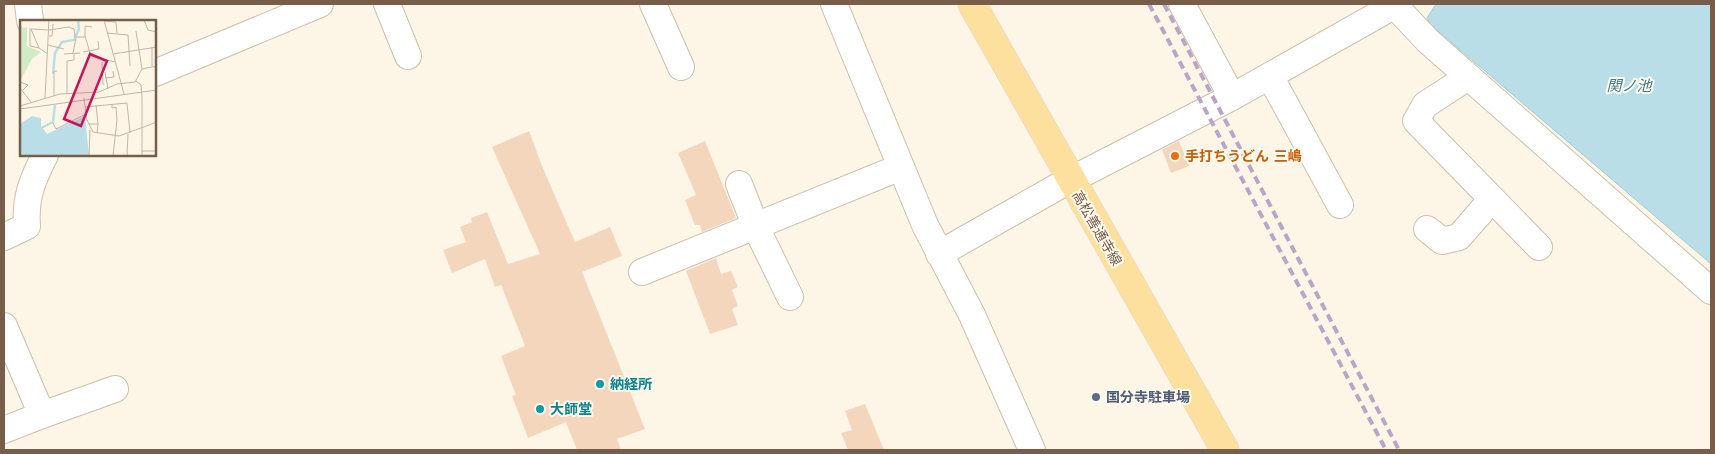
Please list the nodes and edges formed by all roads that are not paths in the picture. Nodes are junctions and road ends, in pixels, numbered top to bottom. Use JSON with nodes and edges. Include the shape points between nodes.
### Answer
{"nodes":[{"id":1,"x":28,"y":4,"type":"edge"},
{"id":2,"x":387,"y":4,"type":"edge"},
{"id":3,"x":653,"y":4,"type":"edge"},
{"id":4,"x":834,"y":4,"type":"edge"},
{"id":5,"x":972,"y":4,"type":"edge"},
{"id":6,"x":1182,"y":4,"type":"edge"},
{"id":7,"x":1395,"y":5,"type":"edge"},
{"id":8,"x":304,"y":7,"type":"edge"},
{"id":9,"x":30,"y":20,"type":"edge"},
{"id":10,"x":408,"y":56,"type":"dead end"},
{"id":11,"x":681,"y":67,"type":"dead end"},
{"id":12,"x":156,"y":73,"type":"edge"},
{"id":13,"x":1270,"y":76,"type":"junction"},
{"id":14,"x":1468,"y":77,"type":"junction"},
{"id":15,"x":1232,"y":96,"type":"junction"},
{"id":16,"x":44,"y":156,"type":"edge"},
{"id":17,"x":901,"y":167,"type":"junction"},
{"id":18,"x":1070,"y":181,"type":"junction"},
{"id":19,"x":739,"y":184,"type":"dead end"},
{"id":20,"x":1492,"y":199,"type":"junction"},
{"id":21,"x":1340,"y":205,"type":"dead end"},
{"id":22,"x":756,"y":227,"type":"junction"},
{"id":23,"x":1427,"y":229,"type":"dead end"},
{"id":24,"x":4,"y":237,"type":"edge"},
{"id":25,"x":1539,"y":247,"type":"dead end"},
{"id":26,"x":939,"y":254,"type":"junction"},
{"id":27,"x":642,"y":272,"type":"dead end"},
{"id":28,"x":1711,"y":291,"type":"edge"},
{"id":29,"x":790,"y":297,"type":"dead end"},
{"id":30,"x":4,"y":326,"type":"edge"},
{"id":31,"x":115,"y":389,"type":"dead end"},
{"id":32,"x":42,"y":415,"type":"junction"},
{"id":33,"x":4,"y":430,"type":"edge"},
{"id":34,"x":1032,"y":450,"type":"edge"},
{"id":35,"x":1225,"y":450,"type":"edge"}],
"edges":[{"from":1,"to":9,"type":"street"},
{"from":2,"to":10,"type":"street"},
{"from":3,"to":11,"type":"street"},
{"from":4,"to":17,"type":"street"},
{"from":5,"to":18,"type":"main road","name":"高松善通寺線"},
{"from":6,"to":15,"type":"street"},
{"from":7,"to":13,"type":"street"},
{"from":7,"to":14,"type":"street"},
{"from":8,"to":12,"type":"street"},
{"from":13,"to":15,"type":"street"},
{"from":13,"to":21,"type":"street"},
{"from":14,"to":20,"type":"street","via":[[1425,105],[1416,121]]},
{"from":14,"to":28,"type":"street"},
{"from":15,"to":18,"type":"street"},
{"from":16,"to":24,"type":"street","via":[[30,185],[27,226]]},
{"from":17,"to":22,"type":"street"},
{"from":17,"to":26,"type":"street"},
{"from":18,"to":26,"type":"street"},
{"from":18,"to":35,"type":"main road","name":"高松善通寺線"},
{"from":19,"to":22,"type":"street"},
{"from":20,"to":23,"type":"street","via":[[1459,237],[1442,241]]},
{"from":20,"to":25,"type":"street"},
{"from":22,"to":27,"type":"street"},
{"from":22,"to":29,"type":"street"},
{"from":26,"to":34,"type":"street","via":[[972,315]]},
{"from":30,"to":32,"type":"street"},
{"from":31,"to":32,"type":"street"},
{"from":32,"to":33,"type":"street"}]}
